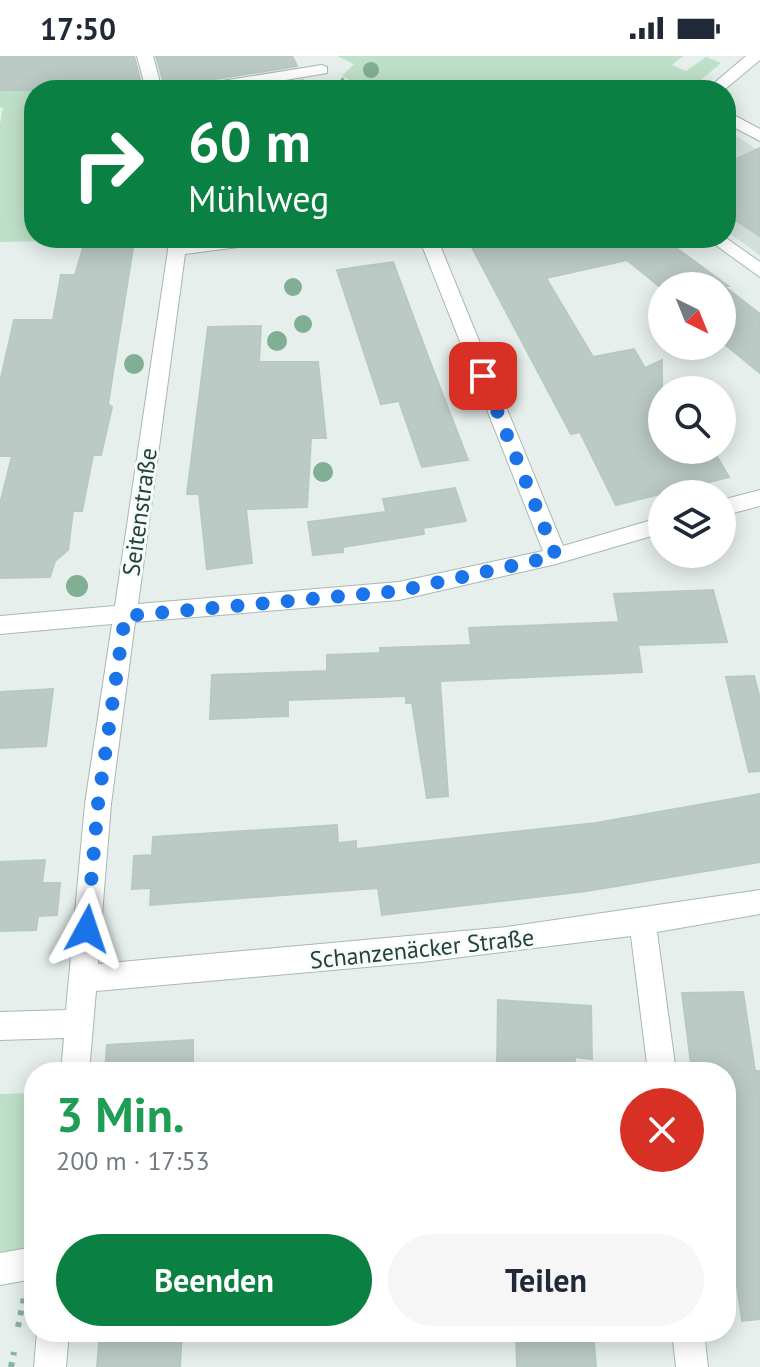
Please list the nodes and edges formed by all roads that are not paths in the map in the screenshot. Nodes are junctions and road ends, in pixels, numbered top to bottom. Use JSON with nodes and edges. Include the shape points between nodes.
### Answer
{"nodes":[{"id":1,"x":145,"y":56,"type":"edge"},
{"id":2,"x":755,"y":56,"type":"edge"},
{"id":3,"x":322,"y":70,"type":"dead end"},
{"id":4,"x":151,"y":80,"type":"edge"},
{"id":5,"x":260,"y":80,"type":"edge"},
{"id":6,"x":726,"y":80,"type":"edge"},
{"id":7,"x":736,"y":122,"type":"edge"},
{"id":8,"x":760,"y":136,"type":"edge"},
{"id":9,"x":175,"y":248,"type":"edge"},
{"id":10,"x":432,"y":248,"type":"edge"},
{"id":11,"x":729,"y":248,"type":"edge"},
{"id":12,"x":760,"y":271,"type":"edge"},
{"id":13,"x":760,"y":498,"type":"edge"},
{"id":14,"x":736,"y":504,"type":"edge"},
{"id":15,"x":648,"y":529,"type":"edge"},
{"id":16,"x":556,"y":556,"type":"junction"},
{"id":17,"x":125,"y":616,"type":"junction"},
{"id":18,"x":0,"y":625,"type":"edge"},
{"id":19,"x":760,"y":902,"type":"edge"},
{"id":20,"x":643,"y":924,"type":"junction"},
{"id":21,"x":82,"y":979,"type":"junction"},
{"id":22,"x":79,"y":1024,"type":"junction"},
{"id":23,"x":0,"y":1026,"type":"edge"},
{"id":24,"x":76,"y":1062,"type":"edge"},
{"id":25,"x":661,"y":1062,"type":"edge"},
{"id":26,"x":52,"y":1342,"type":"edge"},
{"id":27,"x":689,"y":1342,"type":"edge"},
{"id":28,"x":50,"y":1367,"type":"edge"},
{"id":29,"x":692,"y":1367,"type":"edge"}],
"edges":[{"from":1,"to":4,"type":"street"},
{"from":2,"to":6,"type":"street"},
{"from":3,"to":5,"type":"street"},
{"from":7,"to":8,"type":"street"},
{"from":9,"to":17,"type":"street","name":"Seitenstraße"},
{"from":10,"to":16,"type":"street"},
{"from":11,"to":12,"type":"street"},
{"from":13,"to":14,"type":"street"},
{"from":15,"to":16,"type":"street"},
{"from":16,"to":17,"type":"street","via":[[399,591]]},
{"from":17,"to":18,"type":"street"},
{"from":17,"to":21,"type":"street","name":"Seitenstraße","via":[[98,804]]},
{"from":19,"to":20,"type":"street","name":"Schanzenäcker Straße"},
{"from":20,"to":21,"type":"street","name":"Schanzenäcker Straße","via":[[368,957]]},
{"from":20,"to":25,"type":"street"},
{"from":21,"to":22,"type":"street","name":"Seitenstraße"},
{"from":22,"to":23,"type":"street"},
{"from":22,"to":24,"type":"street","name":"Seitenstraße"},
{"from":26,"to":28,"type":"street"},
{"from":27,"to":29,"type":"street"}]}
